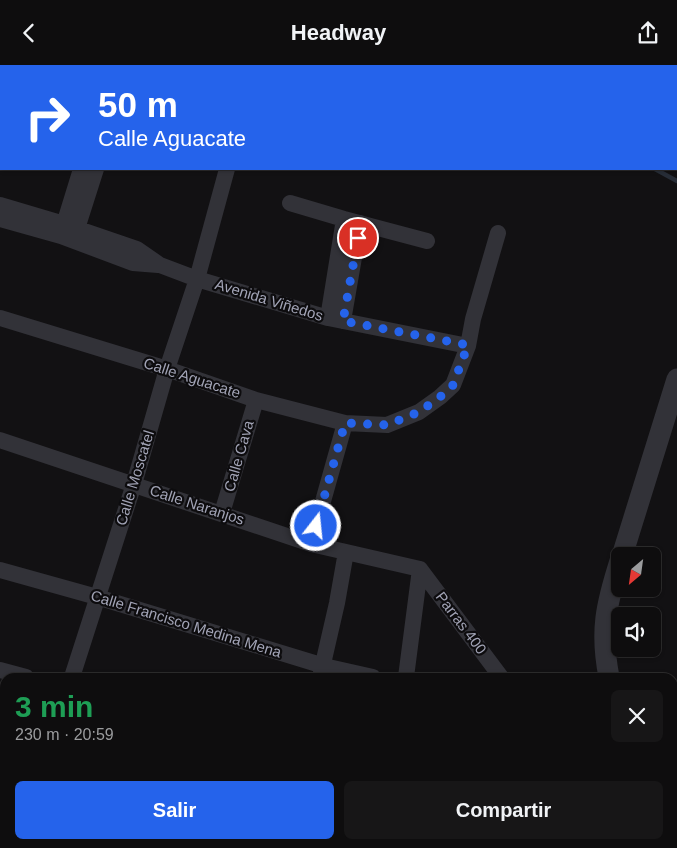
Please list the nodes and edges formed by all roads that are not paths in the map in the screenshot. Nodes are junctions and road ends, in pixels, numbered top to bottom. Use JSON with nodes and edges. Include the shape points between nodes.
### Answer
{"nodes":[{"id":1,"x":81,"y":170,"type":"edge"},
{"id":2,"x":96,"y":170,"type":"edge"},
{"id":3,"x":227,"y":170,"type":"edge"},
{"id":4,"x":290,"y":203,"type":"dead end"},
{"id":5,"x":0,"y":205,"type":"edge"},
{"id":6,"x":0,"y":219,"type":"edge"},
{"id":7,"x":352,"y":221,"type":"junction"},
{"id":8,"x":69,"y":232,"type":"junction"},
{"id":9,"x":498,"y":233,"type":"dead end"},
{"id":10,"x":427,"y":241,"type":"dead end"},
{"id":11,"x":197,"y":279,"type":"junction"},
{"id":12,"x":0,"y":318,"type":"edge"},
{"id":13,"x":335,"y":320,"type":"junction"},
{"id":14,"x":468,"y":345,"type":"junction"},
{"id":15,"x":167,"y":369,"type":"junction"},
{"id":16,"x":677,"y":379,"type":"edge"},
{"id":17,"x":256,"y":399,"type":"junction"},
{"id":18,"x":345,"y":423,"type":"junction"},
{"id":19,"x":0,"y":439,"type":"edge"},
{"id":20,"x":134,"y":484,"type":"junction"},
{"id":21,"x":222,"y":513,"type":"junction"},
{"id":22,"x":311,"y":544,"type":"junction"},
{"id":23,"x":625,"y":547,"type":"edge"},
{"id":24,"x":346,"y":551,"type":"junction"},
{"id":25,"x":0,"y":569,"type":"edge"},
{"id":26,"x":420,"y":569,"type":"junction"},
{"id":27,"x":611,"y":594,"type":"edge"},
{"id":28,"x":96,"y":597,"type":"junction"},
{"id":29,"x":322,"y":672,"type":"edge"},
{"id":30,"x":73,"y":673,"type":"edge"},
{"id":31,"x":407,"y":673,"type":"edge"},
{"id":32,"x":499,"y":673,"type":"edge"},
{"id":33,"x":608,"y":673,"type":"edge"}],
"edges":[{"from":1,"to":8,"type":"street"},
{"from":2,"to":8,"type":"street"},
{"from":3,"to":11,"type":"street","name":"Calle Moscatel"},
{"from":4,"to":7,"type":"street"},
{"from":5,"to":8,"type":"street","name":"Avenida Viñedos"},
{"from":6,"to":8,"type":"street","name":"Avenida Viñedos"},
{"from":7,"to":10,"type":"street"},
{"from":7,"to":13,"type":"street"},
{"from":8,"to":11,"type":"street","name":"Avenida Viñedos","via":[[137,249],[160,265]]},
{"from":9,"to":14,"type":"street"},
{"from":11,"to":13,"type":"street","name":"Avenida Viñedos"},
{"from":11,"to":15,"type":"street","name":"Calle Moscatel"},
{"from":12,"to":15,"type":"street","name":"Calle Aguacate"},
{"from":13,"to":14,"type":"street","name":"Avenida Viñedos"},
{"from":14,"to":18,"type":"street","name":"Calle Aguacate","via":[[453,385],[419,412],[387,425]]},
{"from":15,"to":17,"type":"street","name":"Calle Aguacate"},
{"from":15,"to":20,"type":"street","name":"Calle Moscatel"},
{"from":16,"to":23,"type":"street"},
{"from":17,"to":18,"type":"street","name":"Calle Aguacate"},
{"from":17,"to":21,"type":"street","name":"Calle Cava"},
{"from":18,"to":22,"type":"street"},
{"from":19,"to":20,"type":"street","name":"Calle Naranjos"},
{"from":20,"to":21,"type":"street","name":"Calle Naranjos"},
{"from":20,"to":28,"type":"street","name":"Calle Moscatel"},
{"from":21,"to":22,"type":"street","name":"Calle Naranjos"},
{"from":22,"to":24,"type":"street","name":"Calle Naranjos"},
{"from":24,"to":26,"type":"street","name":"Calle Naranjos"},
{"from":24,"to":29,"type":"street"},
{"from":25,"to":28,"type":"street","name":"Calle Francisco Medina Mena"},
{"from":26,"to":31,"type":"street"},
{"from":26,"to":32,"type":"street","name":"Parras 400"},
{"from":27,"to":33,"type":"street","via":[[604,628]]},
{"from":28,"to":29,"type":"street","name":"Calle Francisco Medina Mena"},
{"from":28,"to":30,"type":"street","name":"Calle Moscatel"}]}
